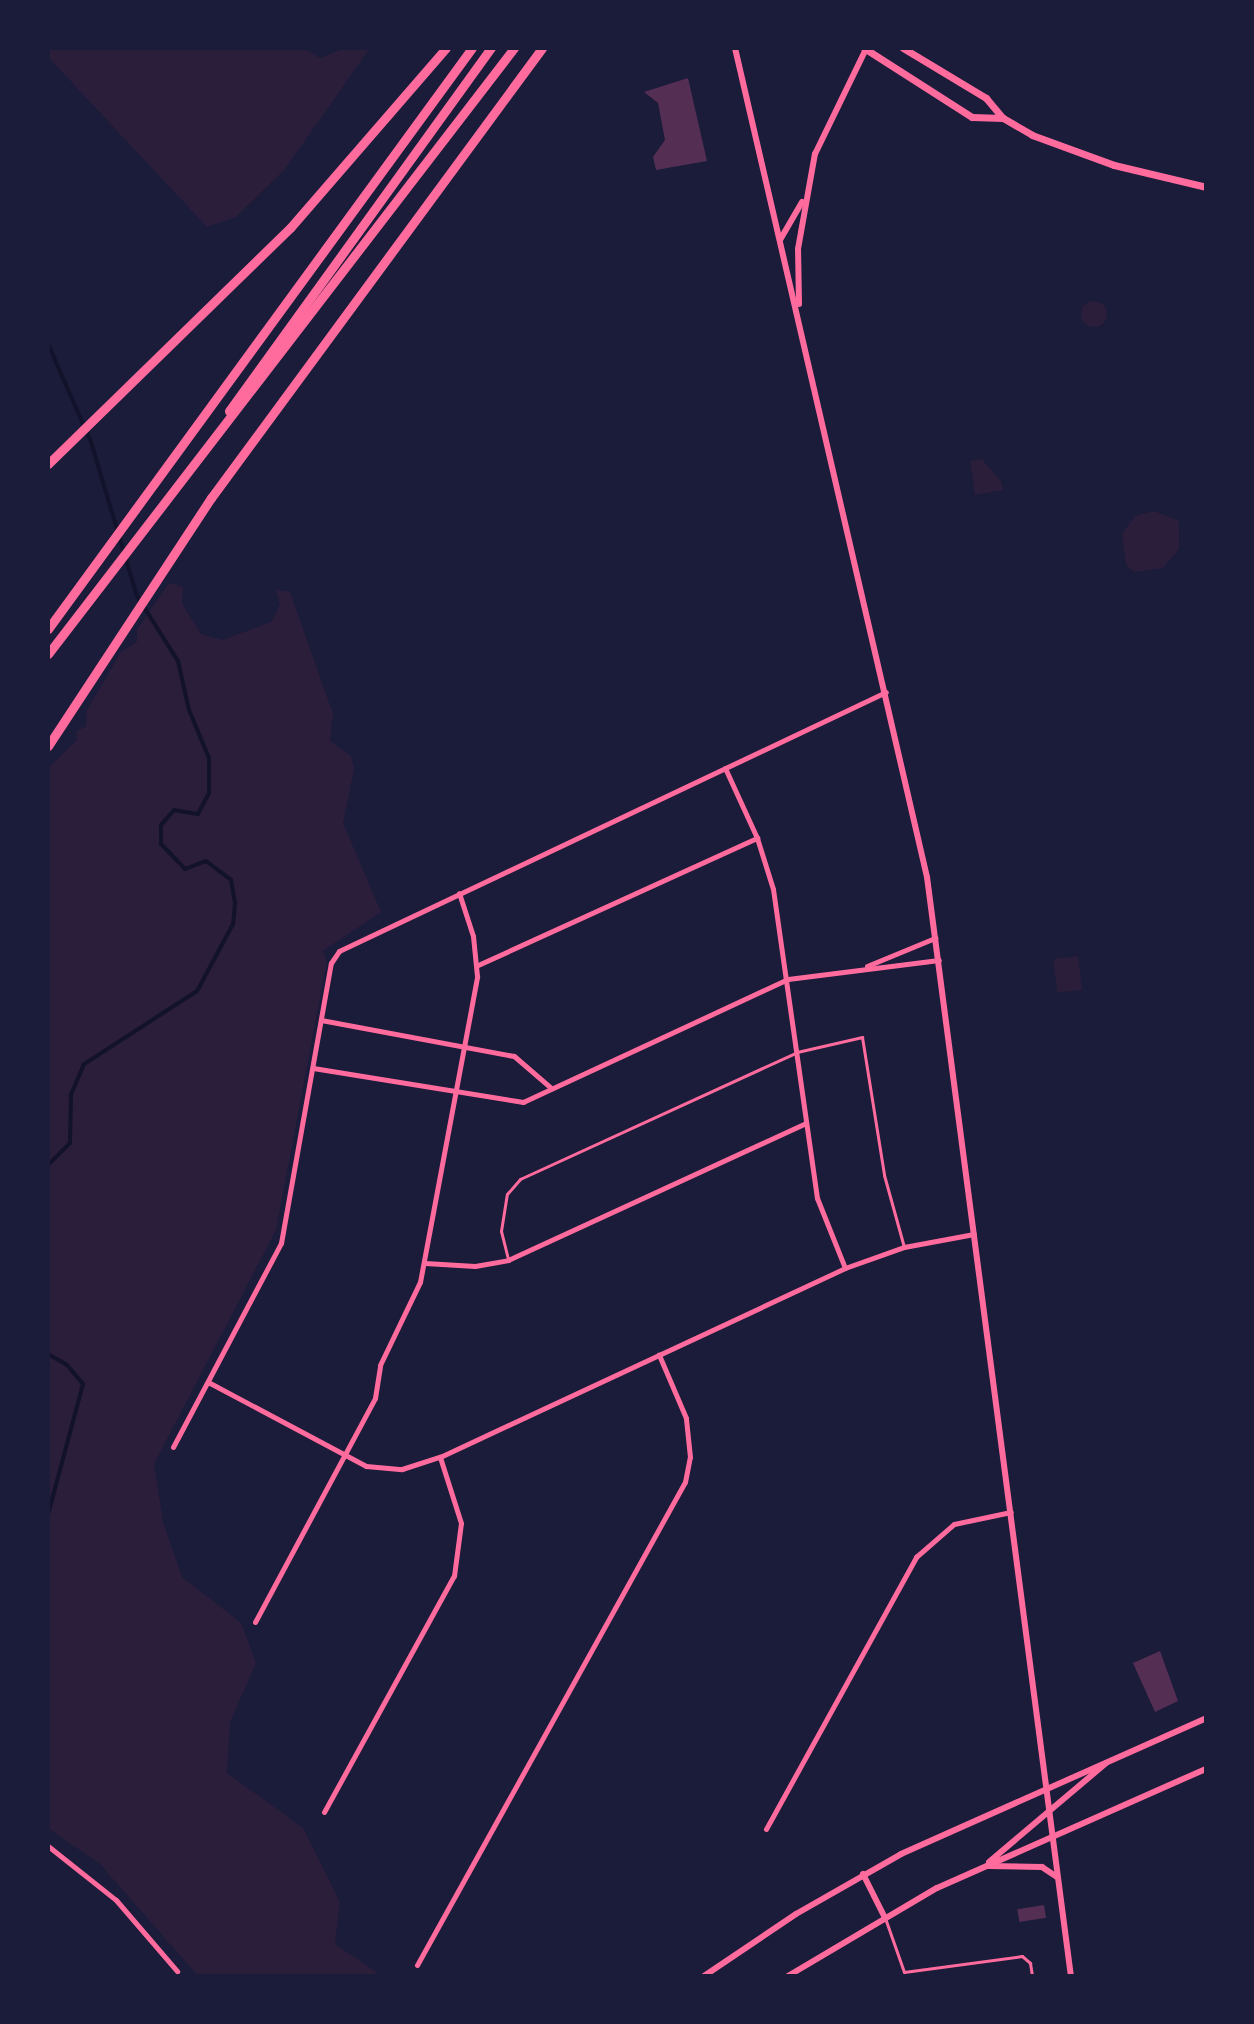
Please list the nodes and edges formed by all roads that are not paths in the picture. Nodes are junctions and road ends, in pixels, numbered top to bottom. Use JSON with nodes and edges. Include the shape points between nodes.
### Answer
{"nodes":[{"id":1,"x":446,"y":48,"type":"edge"},
{"id":2,"x":472,"y":48,"type":"edge"},
{"id":3,"x":491,"y":48,"type":"edge"},
{"id":4,"x":514,"y":48,"type":"edge"},
{"id":5,"x":542,"y":48,"type":"edge"},
{"id":6,"x":735,"y":48,"type":"edge"},
{"id":7,"x":865,"y":48,"type":"edge"},
{"id":8,"x":903,"y":48,"type":"edge"},
{"id":9,"x":1003,"y":118,"type":"junction"},
{"id":10,"x":1206,"y":187,"type":"edge"},
{"id":11,"x":806,"y":195,"type":"junction"},
{"id":12,"x":780,"y":240,"type":"junction"},
{"id":13,"x":800,"y":316,"type":"junction"},
{"id":14,"x":207,"y":444,"type":"junction"},
{"id":15,"x":48,"y":464,"type":"edge"},
{"id":16,"x":48,"y":629,"type":"edge"},
{"id":17,"x":48,"y":654,"type":"edge"},
{"id":18,"x":887,"y":692,"type":"junction"},
{"id":19,"x":48,"y":746,"type":"edge"},
{"id":20,"x":725,"y":768,"type":"junction"},
{"id":21,"x":757,"y":838,"type":"junction"},
{"id":22,"x":459,"y":893,"type":"junction"},
{"id":23,"x":936,"y":938,"type":"junction"},
{"id":24,"x":939,"y":960,"type":"junction"},
{"id":25,"x":478,"y":965,"type":"junction"},
{"id":26,"x":858,"y":970,"type":"junction"},
{"id":27,"x":788,"y":979,"type":"junction"},
{"id":28,"x":321,"y":1020,"type":"junction"},
{"id":29,"x":465,"y":1046,"type":"junction"},
{"id":30,"x":797,"y":1052,"type":"junction"},
{"id":31,"x":313,"y":1068,"type":"junction"},
{"id":32,"x":550,"y":1087,"type":"junction"},
{"id":33,"x":456,"y":1093,"type":"junction"},
{"id":34,"x":806,"y":1123,"type":"junction"},
{"id":35,"x":974,"y":1234,"type":"junction"},
{"id":36,"x":904,"y":1247,"type":"junction"},
{"id":37,"x":508,"y":1260,"type":"junction"},
{"id":38,"x":425,"y":1263,"type":"junction"},
{"id":39,"x":845,"y":1268,"type":"junction"},
{"id":40,"x":659,"y":1355,"type":"junction"},
{"id":41,"x":208,"y":1382,"type":"junction"},
{"id":42,"x":173,"y":1447,"type":"dead end"},
{"id":43,"x":345,"y":1455,"type":"junction"},
{"id":44,"x":440,"y":1457,"type":"junction"},
{"id":45,"x":1011,"y":1512,"type":"junction"},
{"id":46,"x":255,"y":1622,"type":"dead end"},
{"id":47,"x":1206,"y":1718,"type":"edge"},
{"id":48,"x":1112,"y":1759,"type":"junction"},
{"id":49,"x":1206,"y":1769,"type":"edge"},
{"id":50,"x":1046,"y":1787,"type":"junction"},
{"id":51,"x":1049,"y":1811,"type":"junction"},
{"id":52,"x":324,"y":1812,"type":"dead end"},
{"id":53,"x":766,"y":1829,"type":"dead end"},
{"id":54,"x":1052,"y":1836,"type":"junction"},
{"id":55,"x":48,"y":1846,"type":"edge"},
{"id":56,"x":984,"y":1866,"type":"junction"},
{"id":57,"x":863,"y":1874,"type":"junction"},
{"id":58,"x":1057,"y":1877,"type":"junction"},
{"id":59,"x":884,"y":1916,"type":"junction"},
{"id":60,"x":417,"y":1965,"type":"dead end"},
{"id":61,"x":177,"y":1971,"type":"dead end"},
{"id":62,"x":704,"y":1976,"type":"edge"},
{"id":63,"x":788,"y":1976,"type":"edge"},
{"id":64,"x":1032,"y":1976,"type":"edge"},
{"id":65,"x":1071,"y":1976,"type":"edge"}],
"edges":[{"from":1,"to":15,"type":"highway","via":[[290,228]]},
{"from":2,"to":16,"type":"highway"},
{"from":3,"to":14,"type":"highway"},
{"from":4,"to":14,"type":"highway","via":[[267,374]]},
{"from":5,"to":19,"type":"highway","via":[[169,560]]},
{"from":6,"to":12,"type":"street"},
{"from":7,"to":9,"type":"main road","via":[[972,117]]},
{"from":7,"to":11,"type":"street","via":[[823,134]]},
{"from":8,"to":9,"type":"main road","via":[[986,98]]},
{"from":9,"to":10,"type":"main road","via":[[1114,165]]},
{"from":11,"to":12,"type":"street"},
{"from":11,"to":13,"type":"street","via":[[798,249]]},
{"from":12,"to":13,"type":"street"},
{"from":13,"to":18,"type":"street"},
{"from":14,"to":17,"type":"highway"},
{"from":18,"to":20,"type":"street"},
{"from":18,"to":23,"type":"street"},
{"from":20,"to":21,"type":"street"},
{"from":20,"to":22,"type":"street"},
{"from":21,"to":25,"type":"street"},
{"from":21,"to":27,"type":"street","via":[[775,898]]},
{"from":22,"to":25,"type":"street"},
{"from":22,"to":28,"type":"street","via":[[345,946],[331,963]]},
{"from":23,"to":24,"type":"street"},
{"from":23,"to":26,"type":"street"},
{"from":24,"to":26,"type":"street"},
{"from":24,"to":35,"type":"street"},
{"from":25,"to":29,"type":"street"},
{"from":26,"to":27,"type":"street"},
{"from":27,"to":30,"type":"street"},
{"from":27,"to":32,"type":"street"},
{"from":28,"to":29,"type":"street"},
{"from":28,"to":31,"type":"street"},
{"from":29,"to":32,"type":"street","via":[[514,1056]]},
{"from":29,"to":33,"type":"street"},
{"from":30,"to":34,"type":"street"},
{"from":30,"to":36,"type":"lane","via":[[862,1037],[884,1175]]},
{"from":30,"to":37,"type":"lane","via":[[520,1179],[507,1194],[501,1231]]},
{"from":31,"to":33,"type":"street"},
{"from":31,"to":41,"type":"street","via":[[281,1243]]},
{"from":32,"to":33,"type":"street","via":[[523,1102]]},
{"from":33,"to":38,"type":"street"},
{"from":34,"to":37,"type":"street"},
{"from":34,"to":39,"type":"street","via":[[818,1207]]},
{"from":35,"to":36,"type":"street"},
{"from":35,"to":45,"type":"street"},
{"from":36,"to":39,"type":"street"},
{"from":37,"to":38,"type":"street","via":[[475,1266]]},
{"from":38,"to":43,"type":"street","via":[[377,1381],[375,1398]]},
{"from":39,"to":40,"type":"street"},
{"from":40,"to":44,"type":"street"},
{"from":40,"to":60,"type":"street","via":[[686,1418],[690,1457],[685,1482]]},
{"from":41,"to":42,"type":"street"},
{"from":41,"to":43,"type":"street"},
{"from":43,"to":44,"type":"street","via":[[386,1469]]},
{"from":43,"to":46,"type":"street"},
{"from":44,"to":52,"type":"street","via":[[461,1523],[454,1576]]},
{"from":45,"to":50,"type":"street"},
{"from":45,"to":53,"type":"street","via":[[954,1524],[916,1557]]},
{"from":47,"to":48,"type":"street"},
{"from":48,"to":50,"type":"street"},
{"from":48,"to":51,"type":"street"},
{"from":49,"to":54,"type":"street"},
{"from":50,"to":51,"type":"street"},
{"from":50,"to":57,"type":"street"},
{"from":51,"to":54,"type":"street"},
{"from":51,"to":56,"type":"street"},
{"from":54,"to":56,"type":"street"},
{"from":54,"to":58,"type":"street"},
{"from":55,"to":61,"type":"street","via":[[116,1900]]},
{"from":56,"to":58,"type":"street","via":[[1042,1867]]},
{"from":56,"to":59,"type":"street"},
{"from":57,"to":59,"type":"street"},
{"from":57,"to":62,"type":"street"},
{"from":58,"to":65,"type":"street"},
{"from":59,"to":63,"type":"street"},
{"from":59,"to":64,"type":"lane","via":[[904,1972],[1022,1956],[1030,1963]]}]}
